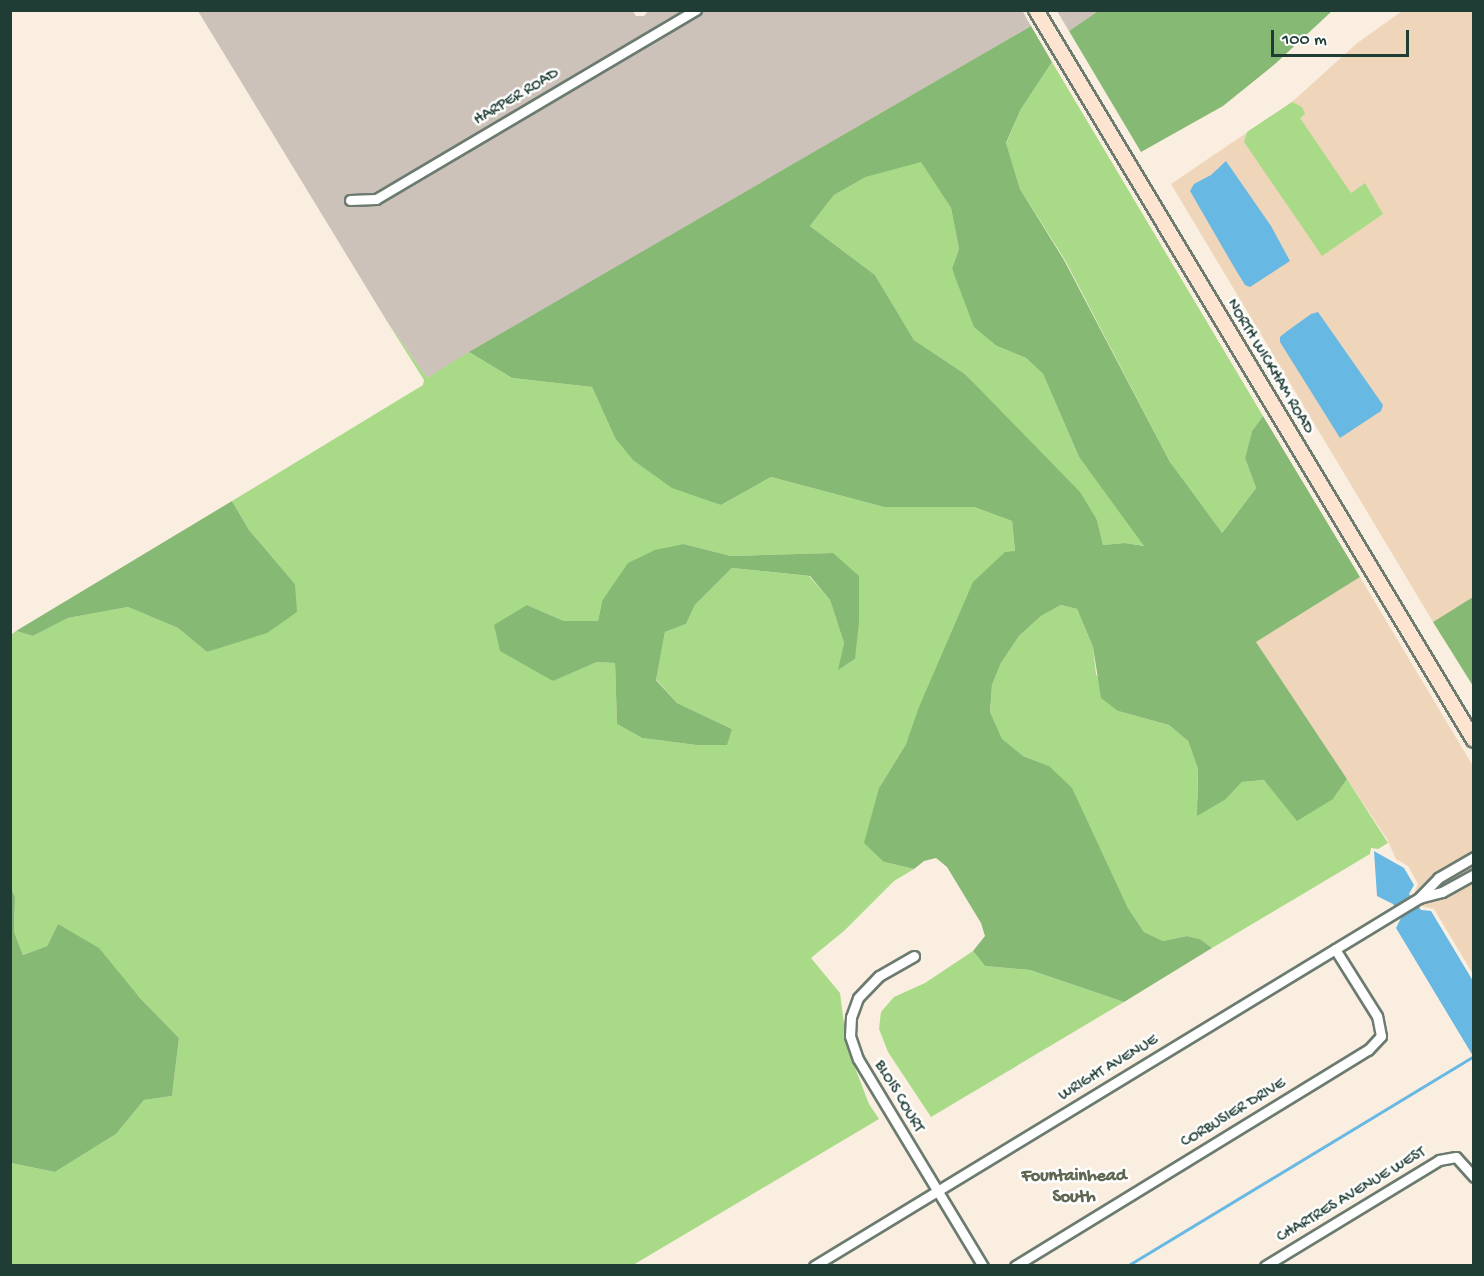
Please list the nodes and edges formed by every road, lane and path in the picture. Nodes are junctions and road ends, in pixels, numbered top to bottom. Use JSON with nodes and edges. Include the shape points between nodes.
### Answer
{"nodes":[{"id":1,"x":696,"y":10,"type":"edge"},
{"id":2,"x":1036,"y":10,"type":"edge"},
{"id":3,"x":350,"y":200,"type":"dead end"},
{"id":4,"x":1473,"y":740,"type":"edge"},
{"id":5,"x":1473,"y":857,"type":"edge"},
{"id":6,"x":1473,"y":874,"type":"edge"},
{"id":7,"x":1419,"y":898,"type":"junction"},
{"id":8,"x":1335,"y":949,"type":"junction"},
{"id":9,"x":914,"y":956,"type":"dead end"},
{"id":10,"x":1473,"y":1177,"type":"edge"},
{"id":11,"x":937,"y":1191,"type":"junction"},
{"id":12,"x":814,"y":1266,"type":"edge"},
{"id":13,"x":983,"y":1266,"type":"edge"},
{"id":14,"x":1015,"y":1266,"type":"edge"},
{"id":15,"x":1265,"y":1266,"type":"edge"}],
"edges":[{"from":1,"to":3,"type":"street","name":"HARPER ROAD","via":[[376,199]]},
{"from":2,"to":4,"type":"main road","name":"NORTH WICKHAM ROAD"},
{"from":5,"to":7,"type":"street","name":"WRIGHT AVENUE","via":[[1438,878]]},
{"from":6,"to":7,"type":"street","name":"WRIGHT AVENUE","via":[[1442,892]]},
{"from":7,"to":8,"type":"street","name":"WRIGHT AVENUE"},
{"from":8,"to":11,"type":"street","name":"WRIGHT AVENUE"},
{"from":8,"to":14,"type":"street","name":"CORBUSIER DRIVE","via":[[1377,1016],[1381,1036],[1368,1050]]},
{"from":9,"to":11,"type":"street","name":"BLOIS COURT","via":[[879,976],[858,998],[850,1036],[858,1059]]},
{"from":10,"to":15,"type":"street","name":"CHARTRES AVENUE WEST","via":[[1456,1157],[1439,1160]]},
{"from":11,"to":12,"type":"street","name":"WRIGHT AVENUE"},
{"from":11,"to":13,"type":"street","name":"BLOIS COURT"}]}
